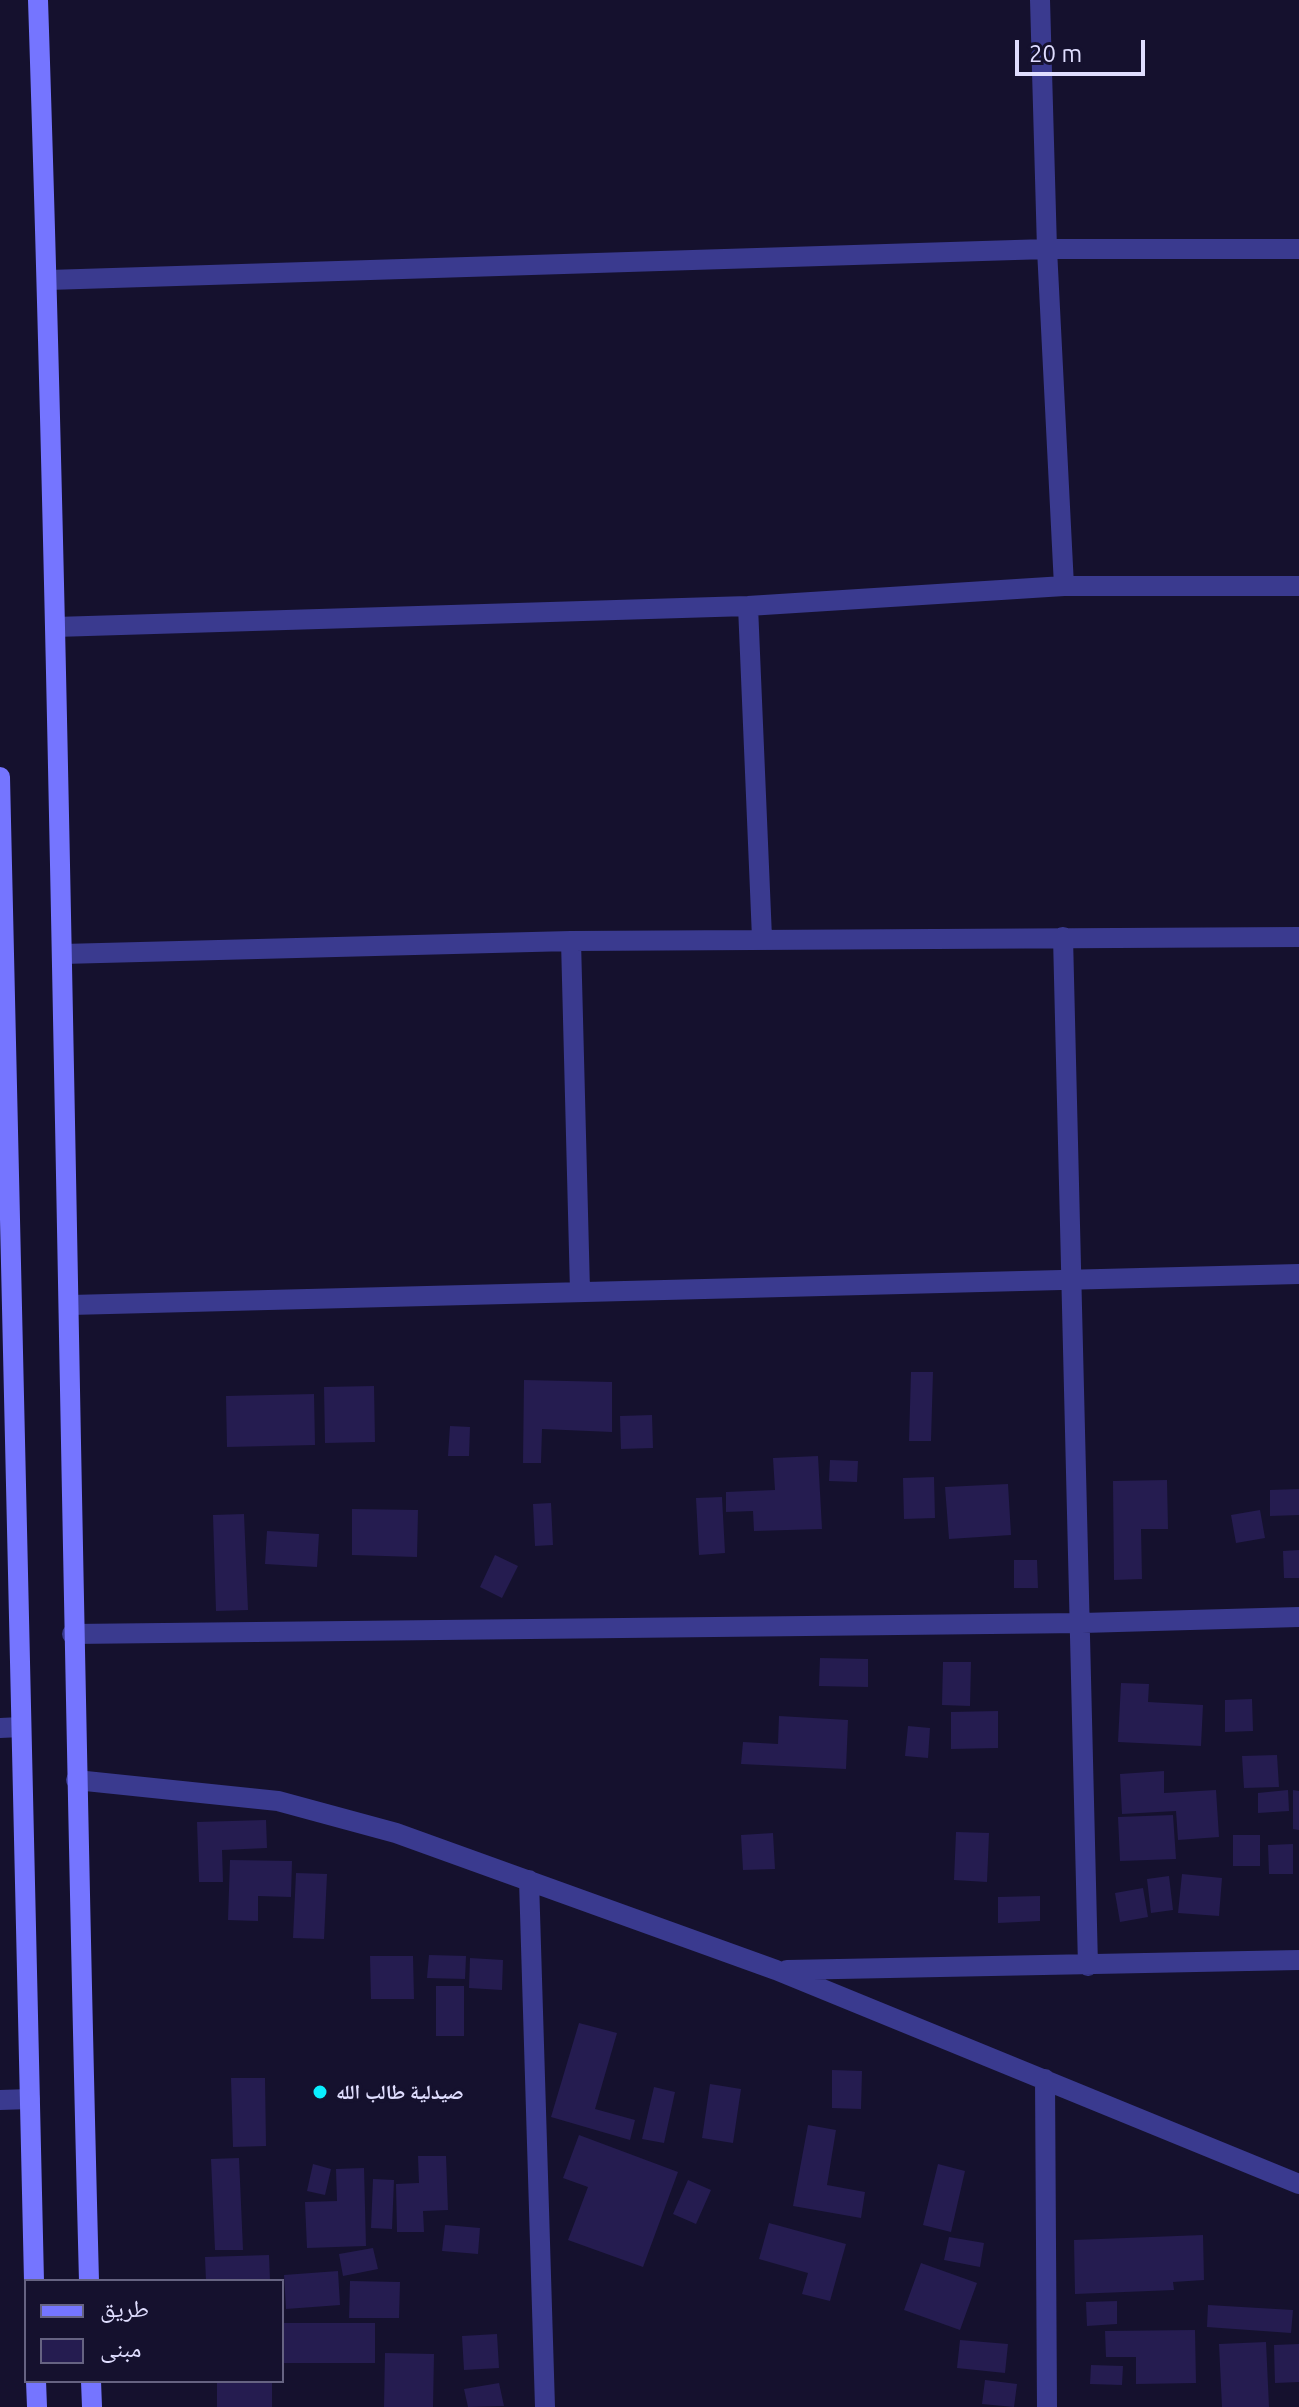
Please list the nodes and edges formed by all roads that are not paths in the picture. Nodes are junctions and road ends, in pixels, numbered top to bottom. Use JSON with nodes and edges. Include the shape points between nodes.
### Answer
{"nodes":[{"id":1,"x":38,"y":0,"type":"edge"},
{"id":2,"x":1040,"y":0,"type":"edge"},
{"id":3,"x":1047,"y":249,"type":"junction"},
{"id":4,"x":1299,"y":249,"type":"edge"},
{"id":5,"x":48,"y":280,"type":"junction"},
{"id":6,"x":1064,"y":586,"type":"junction"},
{"id":7,"x":1299,"y":586,"type":"edge"},
{"id":8,"x":748,"y":606,"type":"junction"},
{"id":9,"x":55,"y":627,"type":"junction"},
{"id":10,"x":0,"y":777,"type":"edge"},
{"id":11,"x":0,"y":805,"type":"edge"},
{"id":12,"x":1063,"y":937,"type":"junction"},
{"id":13,"x":1299,"y":937,"type":"edge"},
{"id":14,"x":762,"y":938,"type":"junction"},
{"id":15,"x":571,"y":941,"type":"junction"},
{"id":16,"x":62,"y":954,"type":"junction"},
{"id":17,"x":4,"y":1129,"type":"edge"},
{"id":18,"x":1299,"y":1274,"type":"edge"},
{"id":19,"x":1073,"y":1278,"type":"junction"},
{"id":20,"x":580,"y":1291,"type":"junction"},
{"id":21,"x":70,"y":1305,"type":"junction"},
{"id":22,"x":1299,"y":1617,"type":"edge"},
{"id":23,"x":1082,"y":1623,"type":"junction"},
{"id":24,"x":72,"y":1634,"type":"junction"},
{"id":25,"x":21,"y":1727,"type":"junction"},
{"id":26,"x":0,"y":1728,"type":"edge"},
{"id":27,"x":76,"y":1780,"type":"junction"},
{"id":28,"x":529,"y":1880,"type":"junction"},
{"id":29,"x":1299,"y":1960,"type":"edge"},
{"id":30,"x":1088,"y":1966,"type":"junction"},
{"id":31,"x":776,"y":1970,"type":"junction"},
{"id":32,"x":1045,"y":2079,"type":"junction"},
{"id":33,"x":30,"y":2099,"type":"junction"},
{"id":34,"x":0,"y":2100,"type":"edge"},
{"id":35,"x":1299,"y":2184,"type":"edge"},
{"id":36,"x":34,"y":2279,"type":"edge"},
{"id":37,"x":89,"y":2279,"type":"edge"},
{"id":38,"x":36,"y":2383,"type":"edge"},
{"id":39,"x":91,"y":2383,"type":"edge"},
{"id":40,"x":37,"y":2407,"type":"edge"},
{"id":41,"x":92,"y":2407,"type":"edge"},
{"id":42,"x":545,"y":2407,"type":"edge"},
{"id":43,"x":1047,"y":2407,"type":"edge"}],
"edges":[{"from":1,"to":5,"type":"main road"},
{"from":2,"to":3,"type":"street"},
{"from":3,"to":4,"type":"street"},
{"from":3,"to":5,"type":"street"},
{"from":3,"to":6,"type":"street"},
{"from":5,"to":9,"type":"main road"},
{"from":6,"to":7,"type":"street"},
{"from":6,"to":8,"type":"street"},
{"from":8,"to":9,"type":"street"},
{"from":8,"to":14,"type":"street"},
{"from":9,"to":16,"type":"main road"},
{"from":10,"to":11,"type":"main road"},
{"from":11,"to":17,"type":"main road"},
{"from":12,"to":13,"type":"street"},
{"from":12,"to":14,"type":"street"},
{"from":12,"to":19,"type":"street"},
{"from":14,"to":15,"type":"street"},
{"from":15,"to":16,"type":"street"},
{"from":15,"to":20,"type":"street"},
{"from":16,"to":21,"type":"main road"},
{"from":17,"to":25,"type":"main road"},
{"from":18,"to":19,"type":"street"},
{"from":19,"to":20,"type":"street"},
{"from":19,"to":23,"type":"street"},
{"from":20,"to":21,"type":"street"},
{"from":21,"to":24,"type":"main road"},
{"from":22,"to":23,"type":"street"},
{"from":23,"to":24,"type":"street"},
{"from":23,"to":30,"type":"street"},
{"from":24,"to":27,"type":"main road"},
{"from":25,"to":26,"type":"street"},
{"from":25,"to":33,"type":"main road"},
{"from":27,"to":28,"type":"street","via":[[278,1801],[396,1833]]},
{"from":27,"to":37,"type":"main road"},
{"from":28,"to":31,"type":"street"},
{"from":28,"to":42,"type":"street"},
{"from":29,"to":30,"type":"street"},
{"from":30,"to":31,"type":"street"},
{"from":31,"to":32,"type":"street"},
{"from":32,"to":35,"type":"street"},
{"from":32,"to":43,"type":"street"},
{"from":33,"to":34,"type":"street"},
{"from":33,"to":36,"type":"main road"},
{"from":38,"to":40,"type":"main road"},
{"from":39,"to":41,"type":"main road"}]}
